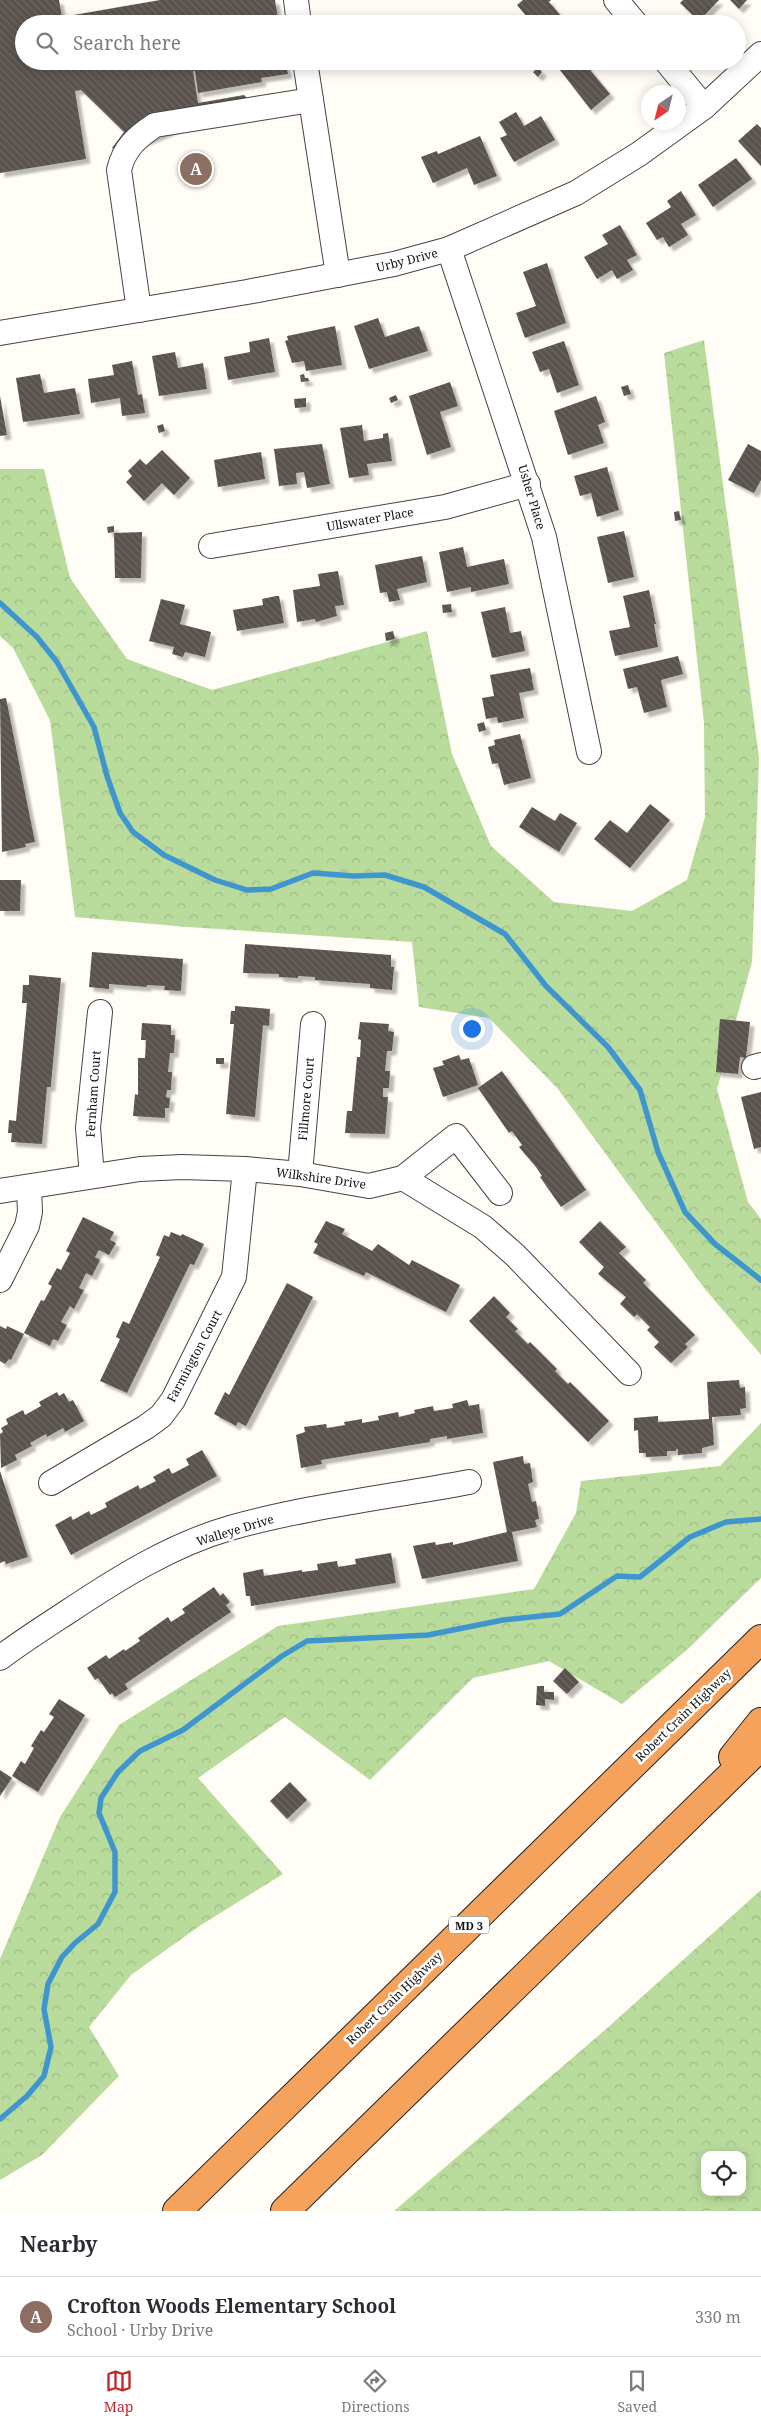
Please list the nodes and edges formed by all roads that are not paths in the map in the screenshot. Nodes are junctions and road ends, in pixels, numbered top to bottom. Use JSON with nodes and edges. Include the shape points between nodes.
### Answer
{"nodes":[{"id":1,"x":296,"y":0,"type":"edge"},
{"id":2,"x":616,"y":0,"type":"edge"},
{"id":3,"x":298,"y":15,"type":"edge"},
{"id":4,"x":628,"y":15,"type":"edge"},
{"id":5,"x":761,"y":54,"type":"edge"},
{"id":6,"x":746,"y":68,"type":"edge"},
{"id":7,"x":306,"y":70,"type":"edge"},
{"id":8,"x":673,"y":70,"type":"edge"},
{"id":9,"x":744,"y":70,"type":"edge"},
{"id":10,"x":311,"y":100,"type":"junction"},
{"id":11,"x":704,"y":107,"type":"junction"},
{"id":12,"x":449,"y":249,"type":"junction"},
{"id":13,"x":338,"y":275,"type":"junction"},
{"id":14,"x":139,"y":310,"type":"junction"},
{"id":15,"x":0,"y":333,"type":"edge"},
{"id":16,"x":528,"y":484,"type":"junction"},
{"id":17,"x":211,"y":546,"type":"dead end"},
{"id":18,"x":589,"y":752,"type":"dead end"},
{"id":19,"x":100,"y":1012,"type":"dead end"},
{"id":20,"x":313,"y":1024,"type":"dead end"},
{"id":21,"x":245,"y":1169,"type":"junction"},
{"id":22,"x":300,"y":1174,"type":"junction"},
{"id":23,"x":92,"y":1176,"type":"junction"},
{"id":24,"x":403,"y":1178,"type":"junction"},
{"id":25,"x":29,"y":1188,"type":"junction"},
{"id":26,"x":0,"y":1190,"type":"edge"},
{"id":27,"x":500,"y":1193,"type":"dead end"},
{"id":28,"x":0,"y":1280,"type":"edge"},
{"id":29,"x":629,"y":1373,"type":"dead end"},
{"id":30,"x":51,"y":1482,"type":"dead end"},
{"id":31,"x":469,"y":1482,"type":"dead end"},
{"id":32,"x":758,"y":1649,"type":"edge"},
{"id":33,"x":0,"y":1658,"type":"edge"},
{"id":34,"x":761,"y":1722,"type":"edge"},
{"id":35,"x":761,"y":1746,"type":"edge"},
{"id":36,"x":671,"y":1834,"type":"junction"},
{"id":37,"x":177,"y":2211,"type":"edge"},
{"id":38,"x":285,"y":2211,"type":"edge"}],
"edges":[{"from":1,"to":3,"type":"street"},
{"from":2,"to":4,"type":"street"},
{"from":5,"to":6,"type":"street","name":"Urby Drive"},
{"from":7,"to":10,"type":"street"},
{"from":8,"to":11,"type":"street"},
{"from":9,"to":11,"type":"street","name":"Urby Drive"},
{"from":10,"to":13,"type":"street"},
{"from":10,"to":14,"type":"street","via":[[155,125],[140,135],[122,157],[119,170]]},
{"from":11,"to":12,"type":"street","name":"Urby Drive","via":[[639,154],[576,193]]},
{"from":12,"to":13,"type":"street","name":"Urby Drive"},
{"from":12,"to":16,"type":"street","name":"Usher Place"},
{"from":13,"to":14,"type":"street","name":"Urby Drive"},
{"from":14,"to":15,"type":"street","name":"Urby Drive"},
{"from":16,"to":17,"type":"street","name":"Ullswater Place","via":[[445,507]]},
{"from":16,"to":18,"type":"street","name":"Usher Place","via":[[555,582]]},
{"from":19,"to":23,"type":"street","name":"Fernham Court","via":[[88,1128]]},
{"from":20,"to":22,"type":"street","name":"Fillmore Court"},
{"from":21,"to":22,"type":"street","name":"Wilkshire Drive"},
{"from":21,"to":23,"type":"street","name":"Wilkshire Drive","via":[[182,1167]]},
{"from":21,"to":30,"type":"street","name":"Farmington Court","via":[[234,1277],[173,1400],[161,1416],[146,1427]]},
{"from":22,"to":24,"type":"street","name":"Wilkshire Drive","via":[[369,1186]]},
{"from":23,"to":25,"type":"street","name":"Wilkshire Drive"},
{"from":24,"to":27,"type":"street","via":[[456,1136]]},
{"from":24,"to":29,"type":"street","via":[[483,1227],[515,1255]]},
{"from":25,"to":26,"type":"street","name":"Wilkshire Drive"},
{"from":25,"to":28,"type":"street","via":[[30,1212],[26,1226]]},
{"from":31,"to":33,"type":"street","name":"Walleye Drive","via":[[229,1528],[145,1564]]},
{"from":32,"to":37,"type":"highway","name":"Robert Crain Highway","number":"MD 3"},
{"from":34,"to":36,"type":"highway"},
{"from":35,"to":36,"type":"highway"},
{"from":36,"to":38,"type":"highway"}]}
